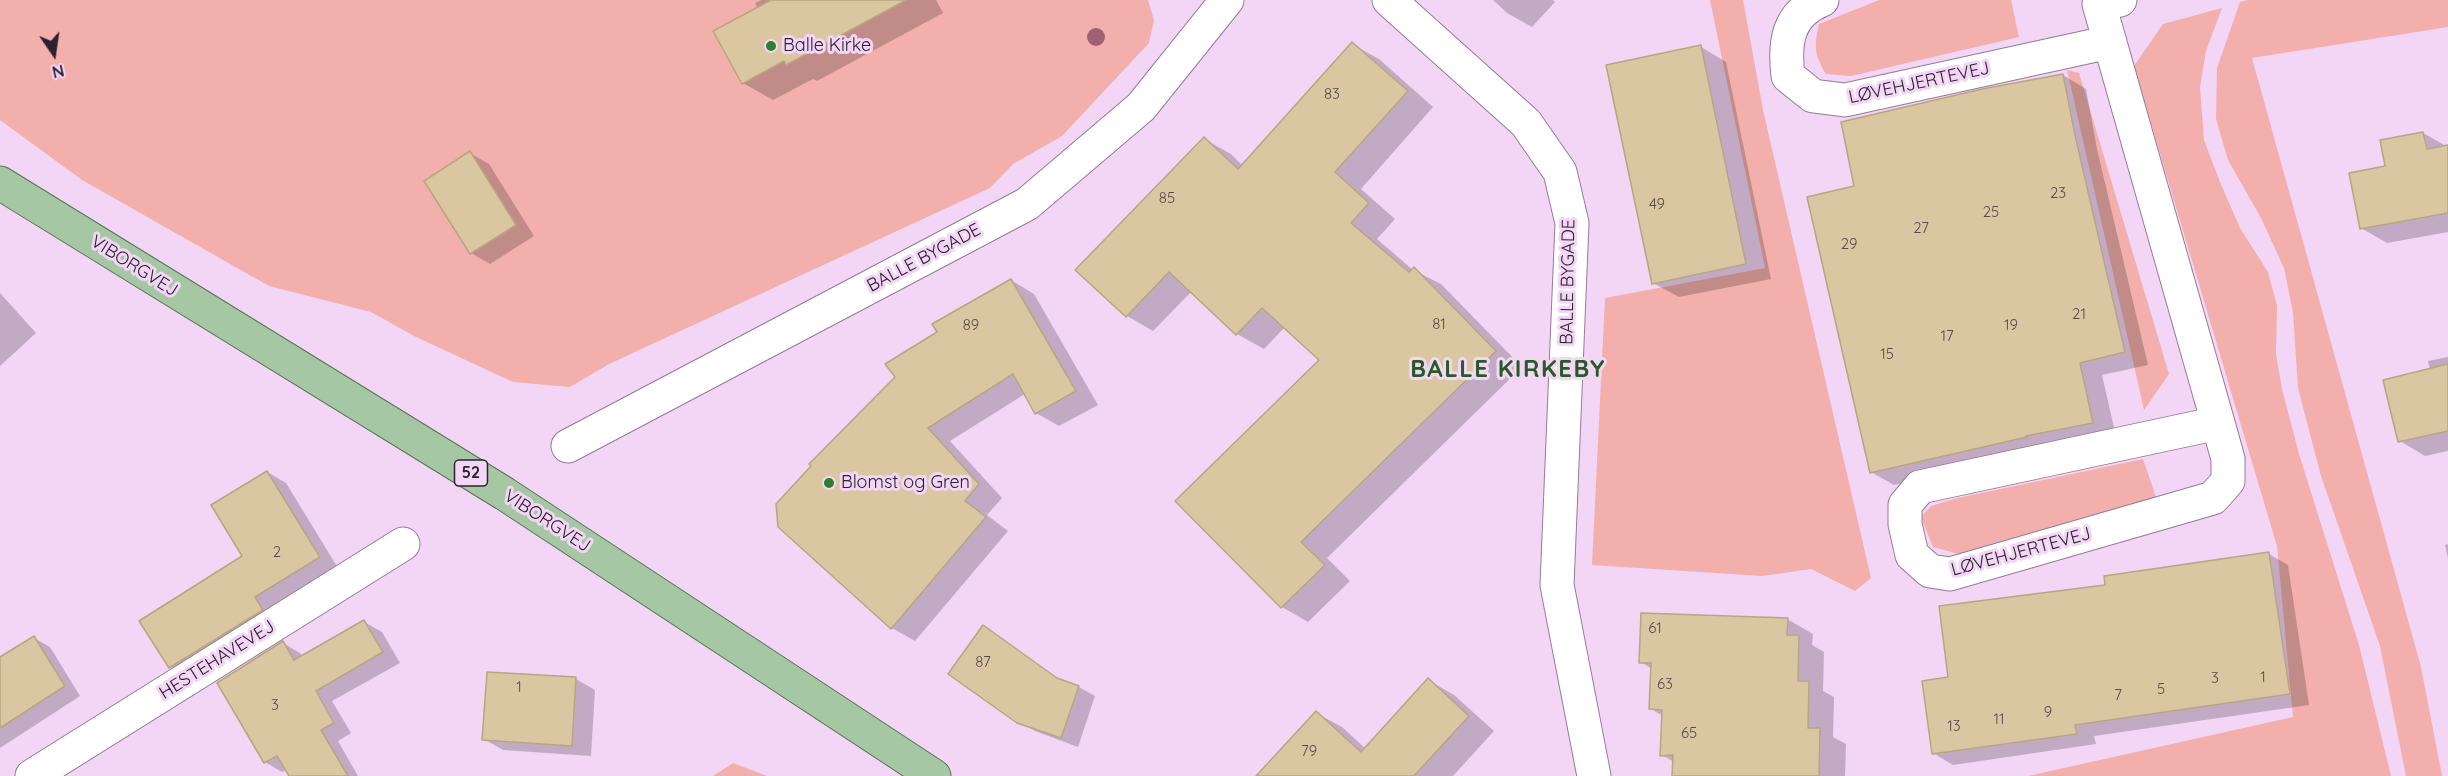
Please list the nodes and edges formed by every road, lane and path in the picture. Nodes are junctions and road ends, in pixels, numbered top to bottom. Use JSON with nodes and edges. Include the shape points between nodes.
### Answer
{"nodes":[{"id":1,"x":1227,"y":0,"type":"edge"},
{"id":2,"x":1389,"y":0,"type":"edge"},
{"id":3,"x":1822,"y":0,"type":"edge"},
{"id":4,"x":2106,"y":1,"type":"edge"},
{"id":5,"x":2110,"y":42,"type":"junction"},
{"id":6,"x":0,"y":183,"type":"edge"},
{"id":7,"x":2218,"y":423,"type":"junction"},
{"id":8,"x":567,"y":446,"type":"dead end"},
{"id":9,"x":403,"y":544,"type":"dead end"},
{"id":10,"x":32,"y":776,"type":"edge"},
{"id":11,"x":934,"y":776,"type":"edge"},
{"id":12,"x":1594,"y":776,"type":"edge"}],
"edges":[{"from":1,"to":8,"type":"street","name":"BALLE BYGADE","via":[[1141,107],[1027,204]]},
{"from":2,"to":12,"type":"street","name":"BALLE BYGADE","via":[[1526,123],[1560,172],[1572,223],[1557,585]]},
{"from":3,"to":5,"type":"street","name":"LØVEHJERTEVEJ","via":[[1807,6],[1794,22],[1785,49],[1788,76],[1813,96],[1845,99]]},
{"from":4,"to":5,"type":"street","name":"LØVEHJERTEVEJ"},
{"from":5,"to":7,"type":"street","name":"LØVEHJERTEVEJ"},
{"from":6,"to":11,"type":"main road","name":"VIBORGVEJ","number":"52","via":[[506,494]]},
{"from":7,"to":7,"type":"street","name":"LØVEHJERTEVEJ","via":[[1920,487],[1905,505],[1912,555],[1930,571],[1950,574],[2213,498],[2228,481],[2228,459]]},
{"from":9,"to":10,"type":"street","name":"HESTEHAVEVEJ"}]}
